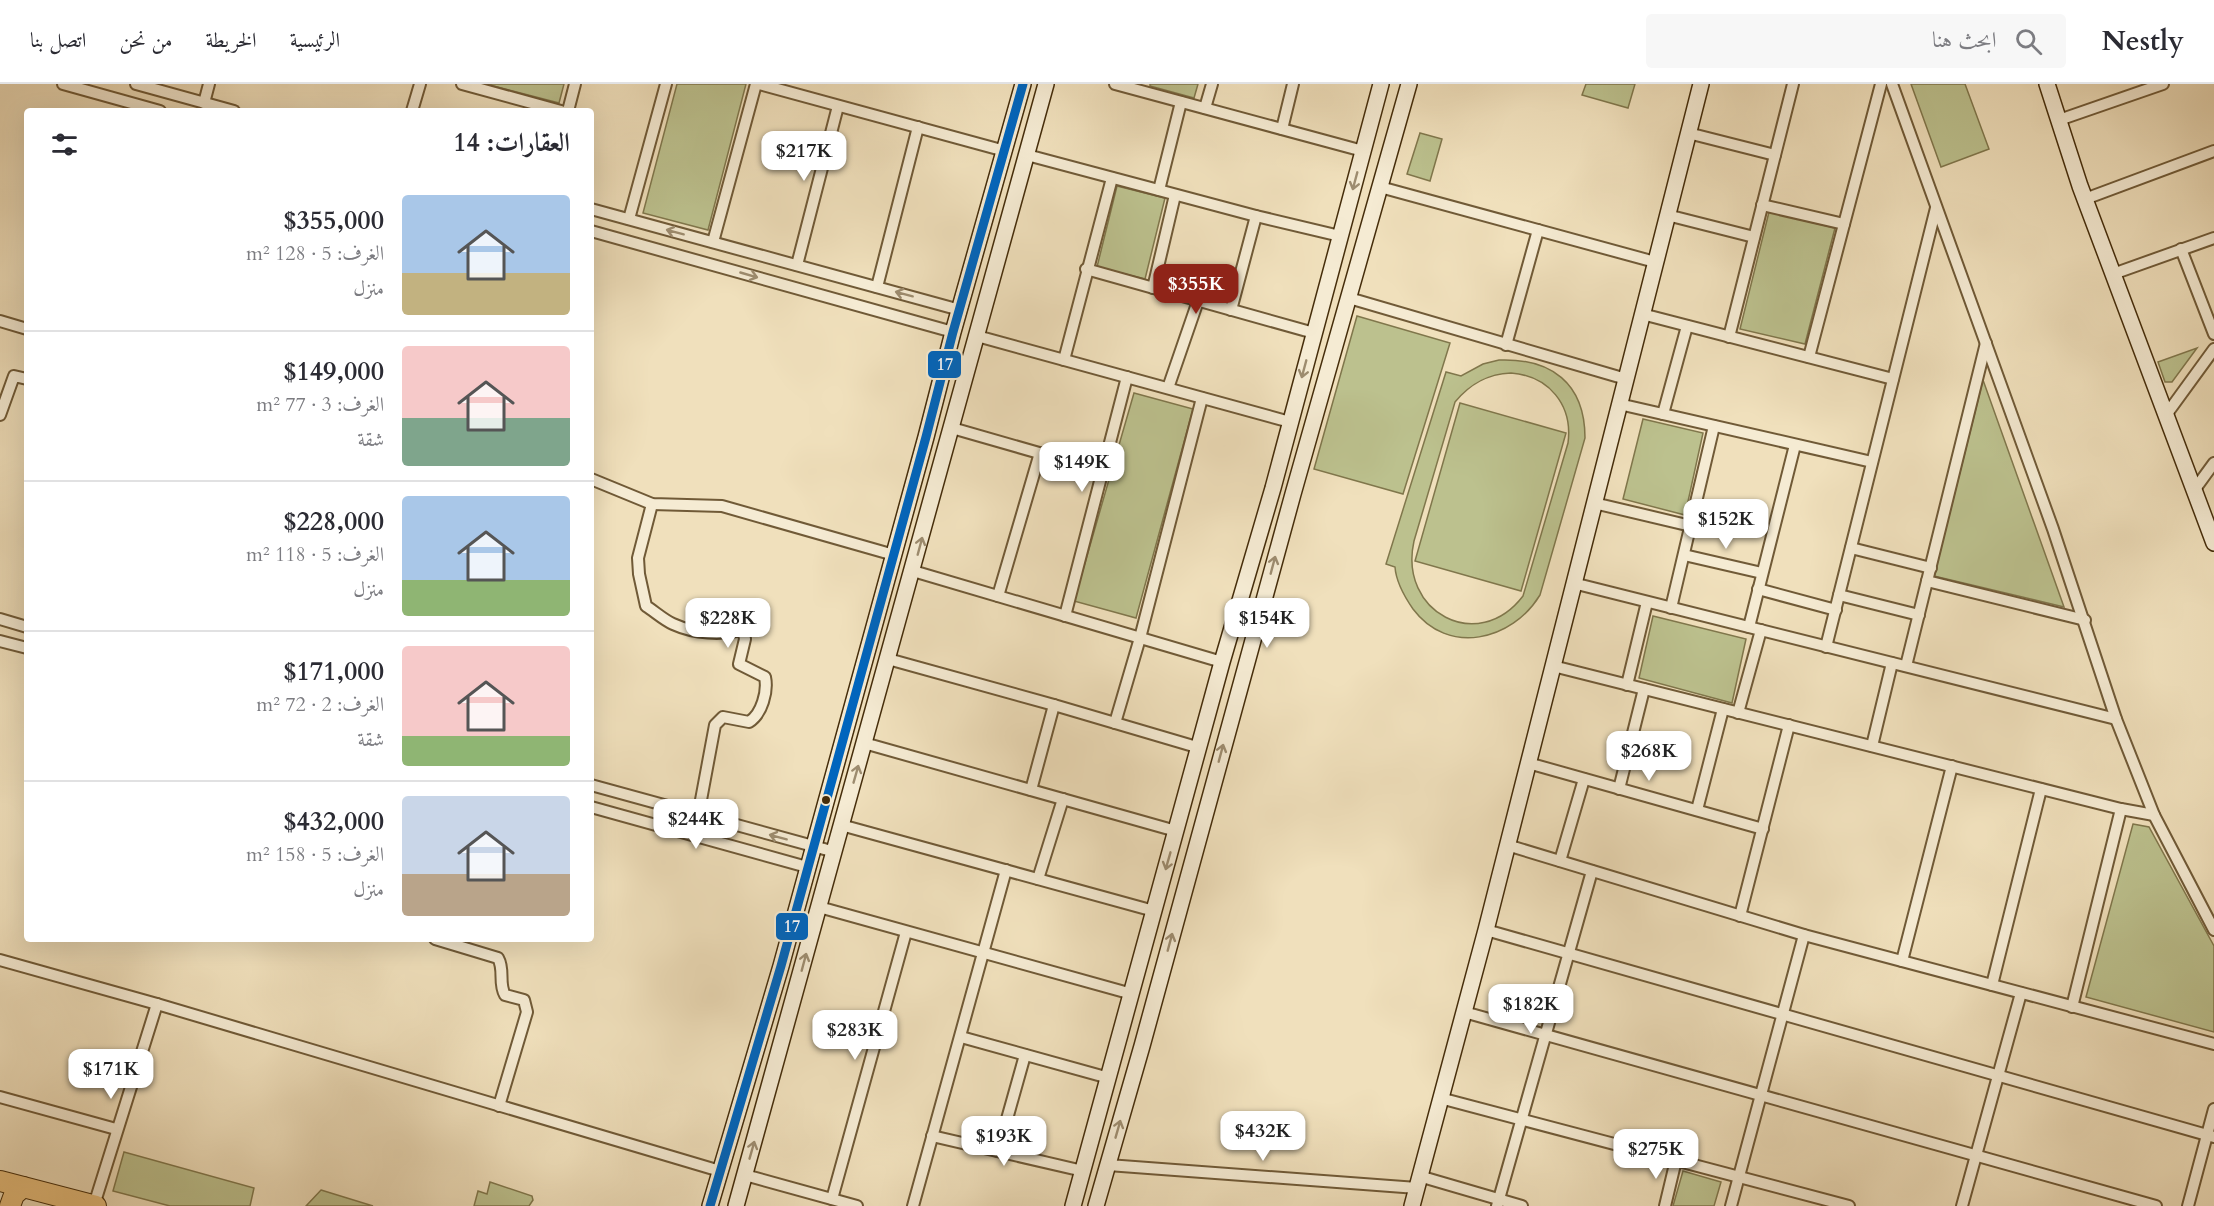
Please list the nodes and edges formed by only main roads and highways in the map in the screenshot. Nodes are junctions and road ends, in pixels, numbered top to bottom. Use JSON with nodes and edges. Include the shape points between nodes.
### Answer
{"nodes":[{"id":1,"x":0,"y":1181,"type":"edge"},
{"id":2,"x":23,"y":1187,"type":"junction"},
{"id":3,"x":10,"y":1206,"type":"edge"},
{"id":4,"x":95,"y":1206,"type":"edge"}],
"edges":[{"from":1,"to":2,"type":"highway"},
{"from":2,"to":3,"type":"highway"},
{"from":2,"to":4,"type":"highway"}]}
